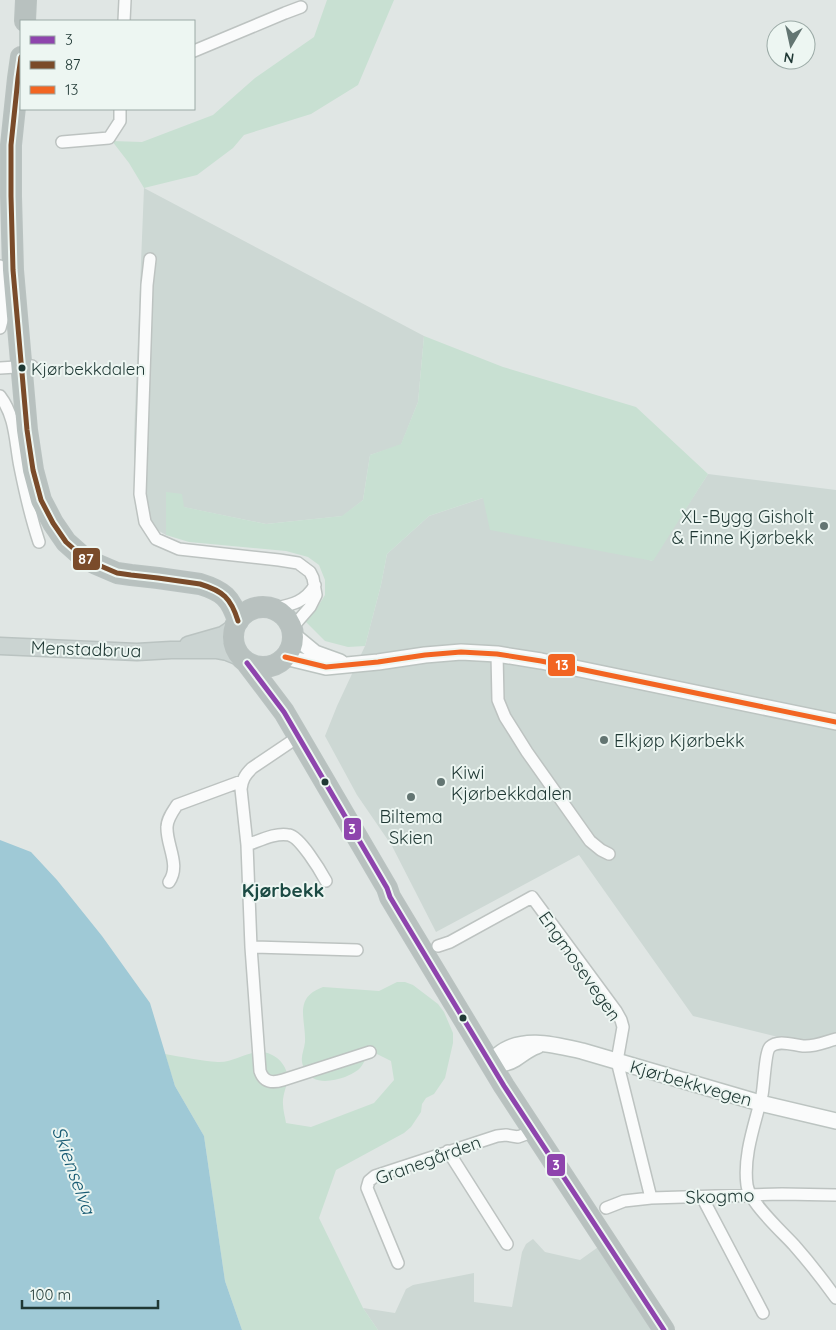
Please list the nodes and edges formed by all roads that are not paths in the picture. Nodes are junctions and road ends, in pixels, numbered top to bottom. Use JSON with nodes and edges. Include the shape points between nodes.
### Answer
{"nodes":[{"id":1,"x":26,"y":0,"type":"edge"},
{"id":2,"x":126,"y":0,"type":"edge"},
{"id":3,"x":301,"y":7,"type":"dead end"},
{"id":4,"x":24,"y":20,"type":"edge"},
{"id":5,"x":124,"y":20,"type":"edge"},
{"id":6,"x":195,"y":51,"type":"edge"},
{"id":7,"x":20,"y":64,"type":"edge"},
{"id":8,"x":23,"y":110,"type":"edge"},
{"id":9,"x":120,"y":110,"type":"edge"},
{"id":10,"x":62,"y":142,"type":"dead end"},
{"id":11,"x":150,"y":258,"type":"dead end"},
{"id":12,"x":0,"y":266,"type":"edge"},
{"id":13,"x":0,"y":328,"type":"edge"},
{"id":14,"x":26,"y":367,"type":"junction"},
{"id":15,"x":0,"y":368,"type":"edge"},
{"id":16,"x":0,"y":396,"type":"edge"},
{"id":17,"x":39,"y":542,"type":"dead end"},
{"id":18,"x":158,"y":578,"type":"junction"},
{"id":19,"x":315,"y":585,"type":"junction"},
{"id":20,"x":264,"y":609,"type":"junction"},
{"id":21,"x":236,"y":624,"type":"junction"},
{"id":22,"x":292,"y":632,"type":"junction"},
{"id":23,"x":0,"y":646,"type":"edge"},
{"id":24,"x":171,"y":650,"type":"junction"},
{"id":25,"x":497,"y":654,"type":"junction"},
{"id":26,"x":282,"y":659,"type":"junction"},
{"id":27,"x":245,"y":661,"type":"junction"},
{"id":28,"x":349,"y":665,"type":"junction"},
{"id":29,"x":284,"y":712,"type":"junction"},
{"id":30,"x":836,"y":722,"type":"edge"},
{"id":31,"x":298,"y":737,"type":"junction"},
{"id":32,"x":242,"y":781,"type":"junction"},
{"id":33,"x":246,"y":845,"type":"junction"},
{"id":34,"x":609,"y":854,"type":"dead end"},
{"id":35,"x":326,"y":881,"type":"dead end"},
{"id":36,"x":169,"y":882,"type":"dead end"},
{"id":37,"x":438,"y":946,"type":"dead end"},
{"id":38,"x":251,"y":947,"type":"junction"},
{"id":39,"x":357,"y":950,"type":"dead end"},
{"id":40,"x":836,"y":1039,"type":"edge"},
{"id":41,"x":370,"y":1052,"type":"dead end"},
{"id":42,"x":497,"y":1061,"type":"junction"},
{"id":43,"x":617,"y":1061,"type":"junction"},
{"id":44,"x":760,"y":1103,"type":"junction"},
{"id":45,"x":836,"y":1121,"type":"edge"},
{"id":46,"x":538,"y":1130,"type":"junction"},
{"id":47,"x":448,"y":1151,"type":"junction"},
{"id":48,"x":751,"y":1195,"type":"junction"},
{"id":49,"x":836,"y":1195,"type":"edge"},
{"id":50,"x":702,"y":1197,"type":"junction"},
{"id":51,"x":651,"y":1198,"type":"junction"},
{"id":52,"x":606,"y":1208,"type":"dead end"},
{"id":53,"x":507,"y":1244,"type":"dead end"},
{"id":54,"x":398,"y":1263,"type":"dead end"},
{"id":55,"x":836,"y":1298,"type":"edge"},
{"id":56,"x":763,"y":1313,"type":"dead end"},
{"id":57,"x":664,"y":1330,"type":"edge"},
{"id":58,"x":672,"y":1330,"type":"edge"}],
"edges":[{"from":1,"to":4,"type":"highway"},
{"from":2,"to":5,"type":"street"},
{"from":3,"to":6,"type":"street"},
{"from":7,"to":14,"type":"highway","via":[[10,158],[13,270]]},
{"from":8,"to":14,"type":"highway"},
{"from":9,"to":10,"type":"street","via":[[120,121],[109,138]]},
{"from":11,"to":19,"type":"street","via":[[140,494],[145,522],[156,539],[179,549],[298,563],[310,572]]},
{"from":12,"to":13,"type":"street","via":[[5,309]]},
{"from":14,"to":15,"type":"street"},
{"from":14,"to":18,"type":"highway","via":[[27,430],[32,462],[41,500],[53,523],[66,542],[84,558],[118,573]]},
{"from":16,"to":17,"type":"street","via":[[14,424],[28,504]]},
{"from":18,"to":20,"type":"highway","via":[[202,577],[226,583]]},
{"from":18,"to":21,"type":"highway","via":[[214,588],[230,600]]},
{"from":19,"to":20,"type":"street","via":[[311,593],[300,601]]},
{"from":19,"to":22,"type":"street","via":[[316,595]]},
{"from":20,"to":21,"type":"highway","via":[[249,611]]},
{"from":20,"to":22,"type":"highway","via":[[284,617]]},
{"from":21,"to":24,"type":"main road","name":"Menstadbrua","via":[[223,635]]},
{"from":21,"to":27,"type":"highway","via":[[233,634],[235,647]]},
{"from":22,"to":26,"type":"highway","via":[[291,646]]},
{"from":22,"to":28,"type":"street","via":[[315,653]]},
{"from":23,"to":24,"type":"main road","name":"Menstadbrua","via":[[142,652]]},
{"from":24,"to":27,"type":"main road","name":"Menstadbrua","via":[[216,650]]},
{"from":25,"to":28,"type":"street","via":[[444,653]]},
{"from":25,"to":30,"type":"street"},
{"from":25,"to":34,"type":"street","via":[[498,700],[505,717],[590,841]]},
{"from":26,"to":27,"type":"highway","via":[[267,667]]},
{"from":26,"to":28,"type":"street","via":[[326,667]]},
{"from":26,"to":29,"type":"highway","via":[[277,674]]},
{"from":27,"to":29,"type":"highway"},
{"from":29,"to":31,"type":"highway"},
{"from":31,"to":32,"type":"street","via":[[252,768]]},
{"from":31,"to":42,"type":"highway","via":[[387,888],[430,947]]},
{"from":32,"to":33,"type":"street"},
{"from":32,"to":36,"type":"street","via":[[177,805],[171,813],[167,824],[174,866]]},
{"from":33,"to":35,"type":"street","via":[[274,836],[292,836],[304,847]]},
{"from":33,"to":38,"type":"street"},
{"from":37,"to":43,"type":"street","name":"Engmosevegen","via":[[532,897],[621,1020]]},
{"from":38,"to":39,"type":"street"},
{"from":38,"to":41,"type":"street","via":[[260,1071],[266,1080],[283,1080]]},
{"from":40,"to":44,"type":"street","via":[[810,1046],[784,1043],[770,1046]]},
{"from":42,"to":43,"type":"street","name":"Kjørbekkvegen","via":[[515,1059],[546,1044]]},
{"from":42,"to":46,"type":"highway"},
{"from":43,"to":44,"type":"street","name":"Kjørbekkvegen"},
{"from":43,"to":51,"type":"street","name":"Engmosevegen"},
{"from":44,"to":45,"type":"street","name":"Kjørbekkvegen"},
{"from":44,"to":48,"type":"street","via":[[747,1164],[747,1186]]},
{"from":46,"to":47,"type":"street","name":"Granegården","via":[[518,1137],[497,1136]]},
{"from":46,"to":57,"type":"highway"},
{"from":46,"to":58,"type":"highway","via":[[630,1258]]},
{"from":47,"to":53,"type":"street"},
{"from":47,"to":54,"type":"street","name":"Granegården","via":[[374,1176],[369,1181],[367,1188]]},
{"from":48,"to":49,"type":"street","name":"Skogmo"},
{"from":48,"to":50,"type":"street","name":"Skogmo"},
{"from":48,"to":55,"type":"street"},
{"from":50,"to":51,"type":"street","name":"Skogmo"},
{"from":50,"to":56,"type":"street"},
{"from":51,"to":52,"type":"street","name":"Skogmo","via":[[624,1201]]}]}
